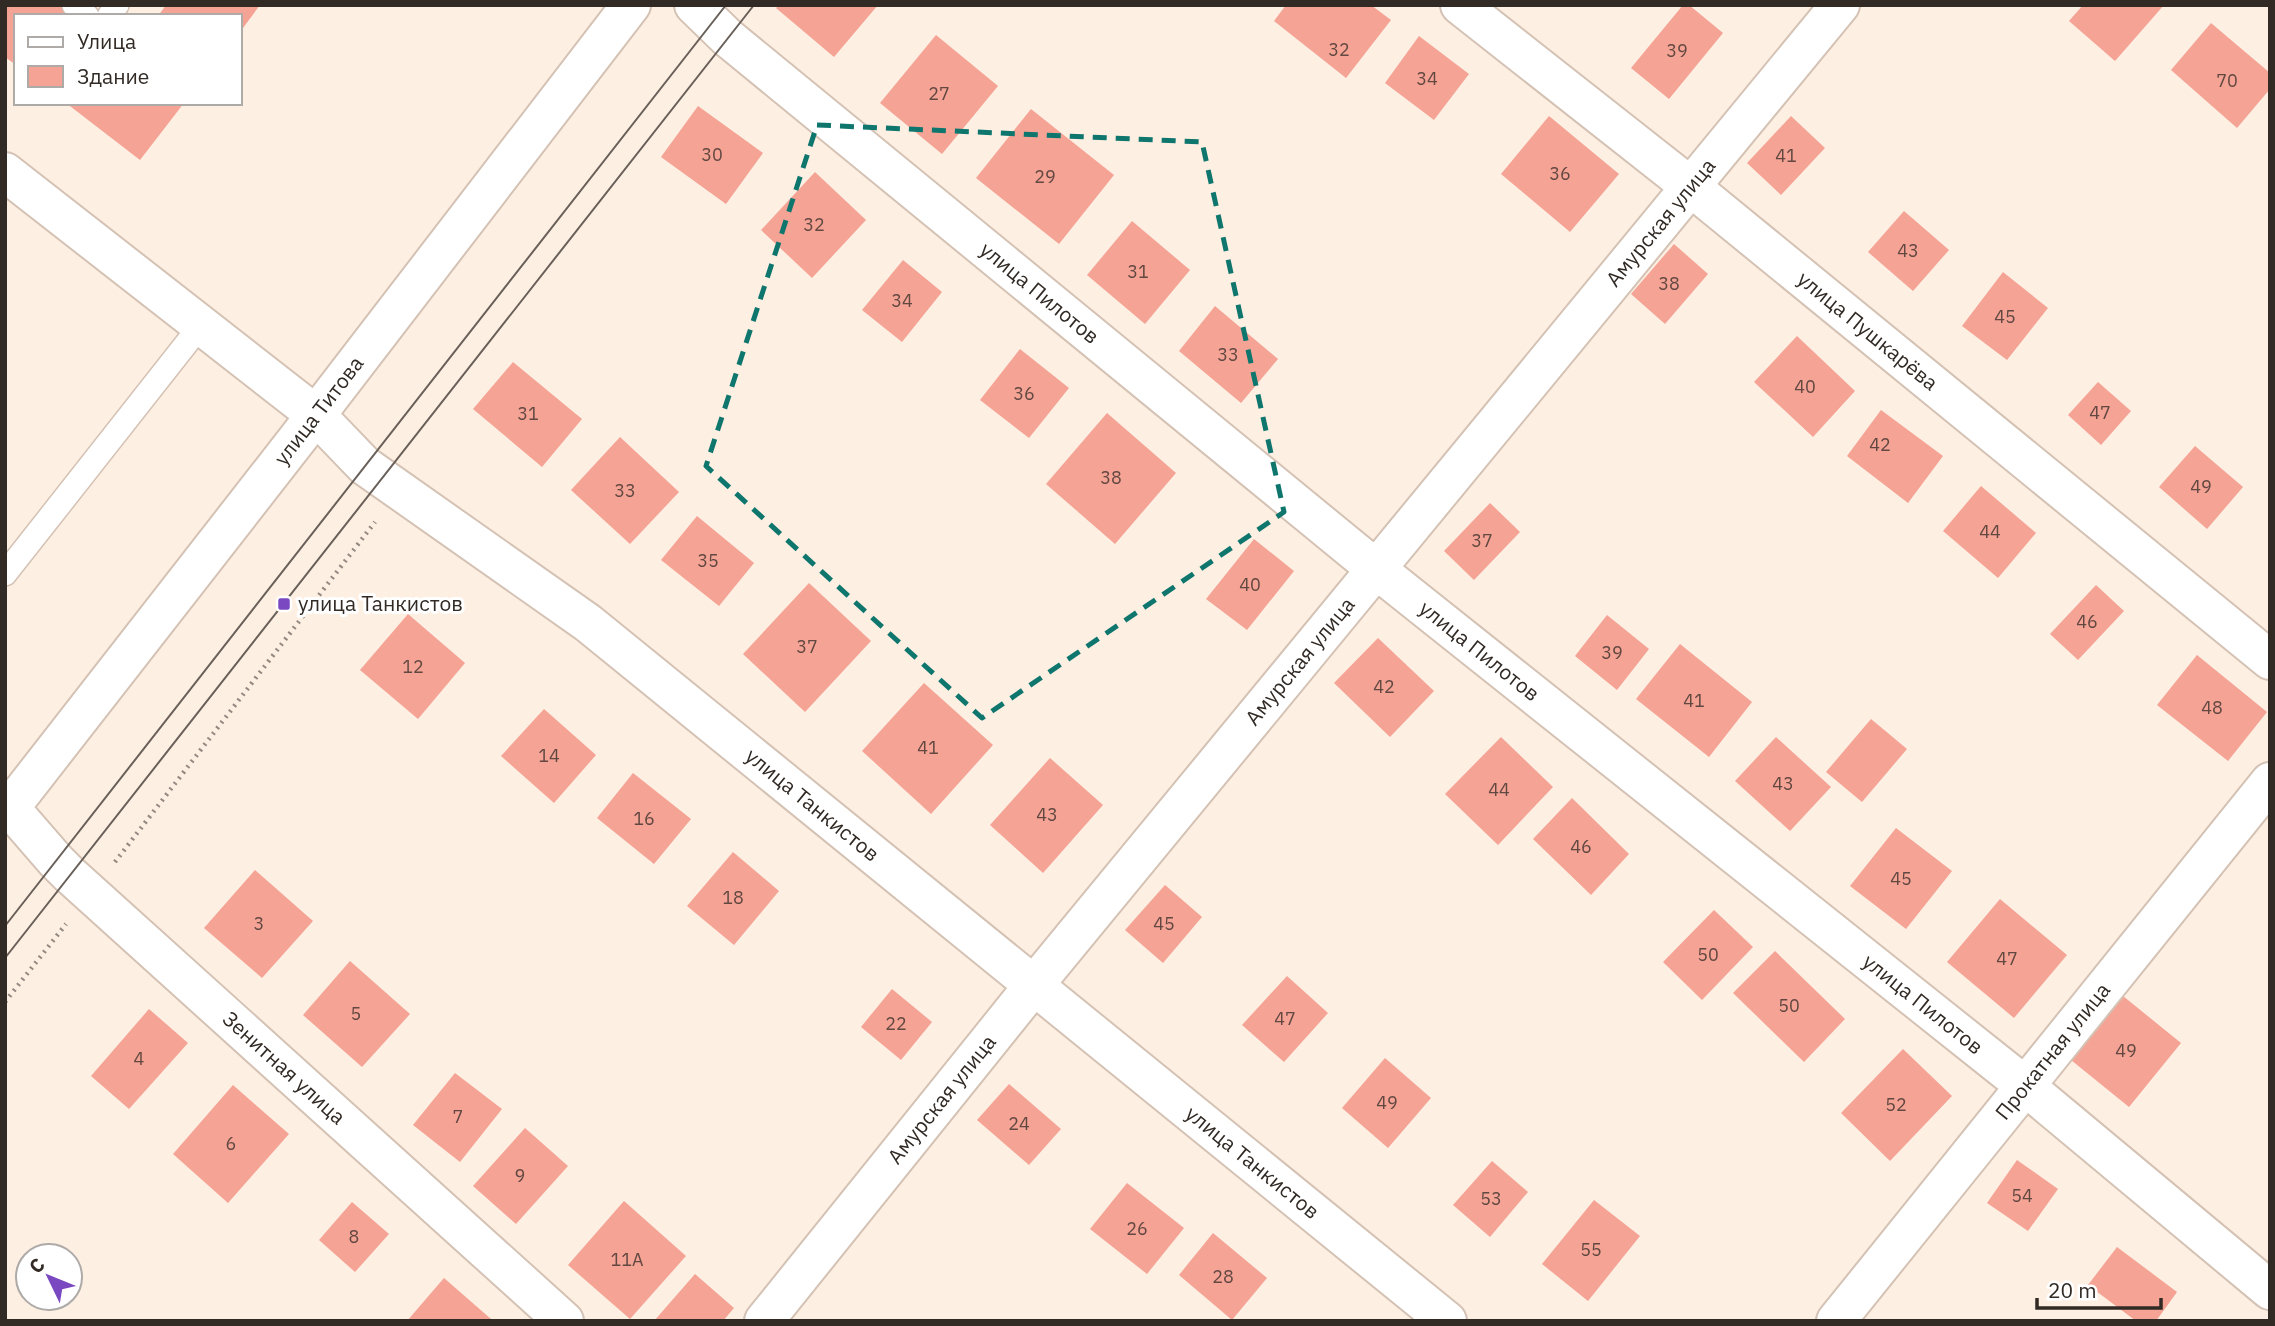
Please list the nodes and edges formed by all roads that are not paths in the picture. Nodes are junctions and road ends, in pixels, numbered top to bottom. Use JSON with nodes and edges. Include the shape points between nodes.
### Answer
{"nodes":[{"id":1,"x":631,"y":5,"type":"edge"},
{"id":2,"x":694,"y":5,"type":"edge"},
{"id":3,"x":1460,"y":5,"type":"edge"},
{"id":4,"x":1840,"y":5,"type":"edge"},
{"id":5,"x":5,"y":172,"type":"edge"},
{"id":6,"x":1691,"y":187,"type":"junction"},
{"id":7,"x":201,"y":325,"type":"junction"},
{"id":8,"x":316,"y":415,"type":"junction"},
{"id":9,"x":1376,"y":569,"type":"junction"},
{"id":10,"x":5,"y":574,"type":"edge"},
{"id":11,"x":2270,"y":660,"type":"edge"},
{"id":12,"x":2270,"y":782,"type":"edge"},
{"id":13,"x":8,"y":811,"type":"edge"},
{"id":14,"x":1034,"y":985,"type":"junction"},
{"id":15,"x":2024,"y":1085,"type":"junction"},
{"id":16,"x":2270,"y":1290,"type":"edge"},
{"id":17,"x":564,"y":1321,"type":"edge"},
{"id":18,"x":764,"y":1321,"type":"edge"},
{"id":19,"x":1447,"y":1321,"type":"edge"},
{"id":20,"x":1836,"y":1321,"type":"edge"}],
"edges":[{"from":1,"to":8,"type":"street","name":"улица Титова"},
{"from":2,"to":9,"type":"street","name":"улица Пилотов","via":[[728,38]]},
{"from":3,"to":6,"type":"street","name":"улица Пушкарёва"},
{"from":4,"to":6,"type":"street","name":"Амурская улица"},
{"from":5,"to":7,"type":"street","name":"улица Танкистов"},
{"from":6,"to":9,"type":"street","name":"Амурская улица"},
{"from":6,"to":11,"type":"street","name":"улица Пушкарёва"},
{"from":7,"to":8,"type":"street","name":"улица Танкистов"},
{"from":7,"to":10,"type":"lane"},
{"from":8,"to":13,"type":"street","name":"улица Титова"},
{"from":8,"to":14,"type":"street","name":"улица Танкистов","via":[[365,466],[588,623]]},
{"from":9,"to":14,"type":"street","name":"Амурская улица"},
{"from":9,"to":15,"type":"street","name":"улица Пилотов"},
{"from":12,"to":15,"type":"street","name":"Прокатная улица"},
{"from":13,"to":17,"type":"street","name":"Зенитная улица","via":[[56,861]]},
{"from":14,"to":18,"type":"street","name":"Амурская улица"},
{"from":14,"to":19,"type":"street","name":"улица Танкистов"},
{"from":15,"to":16,"type":"street","name":"улица Пилотов"},
{"from":15,"to":20,"type":"street","name":"Прокатная улица"}]}
